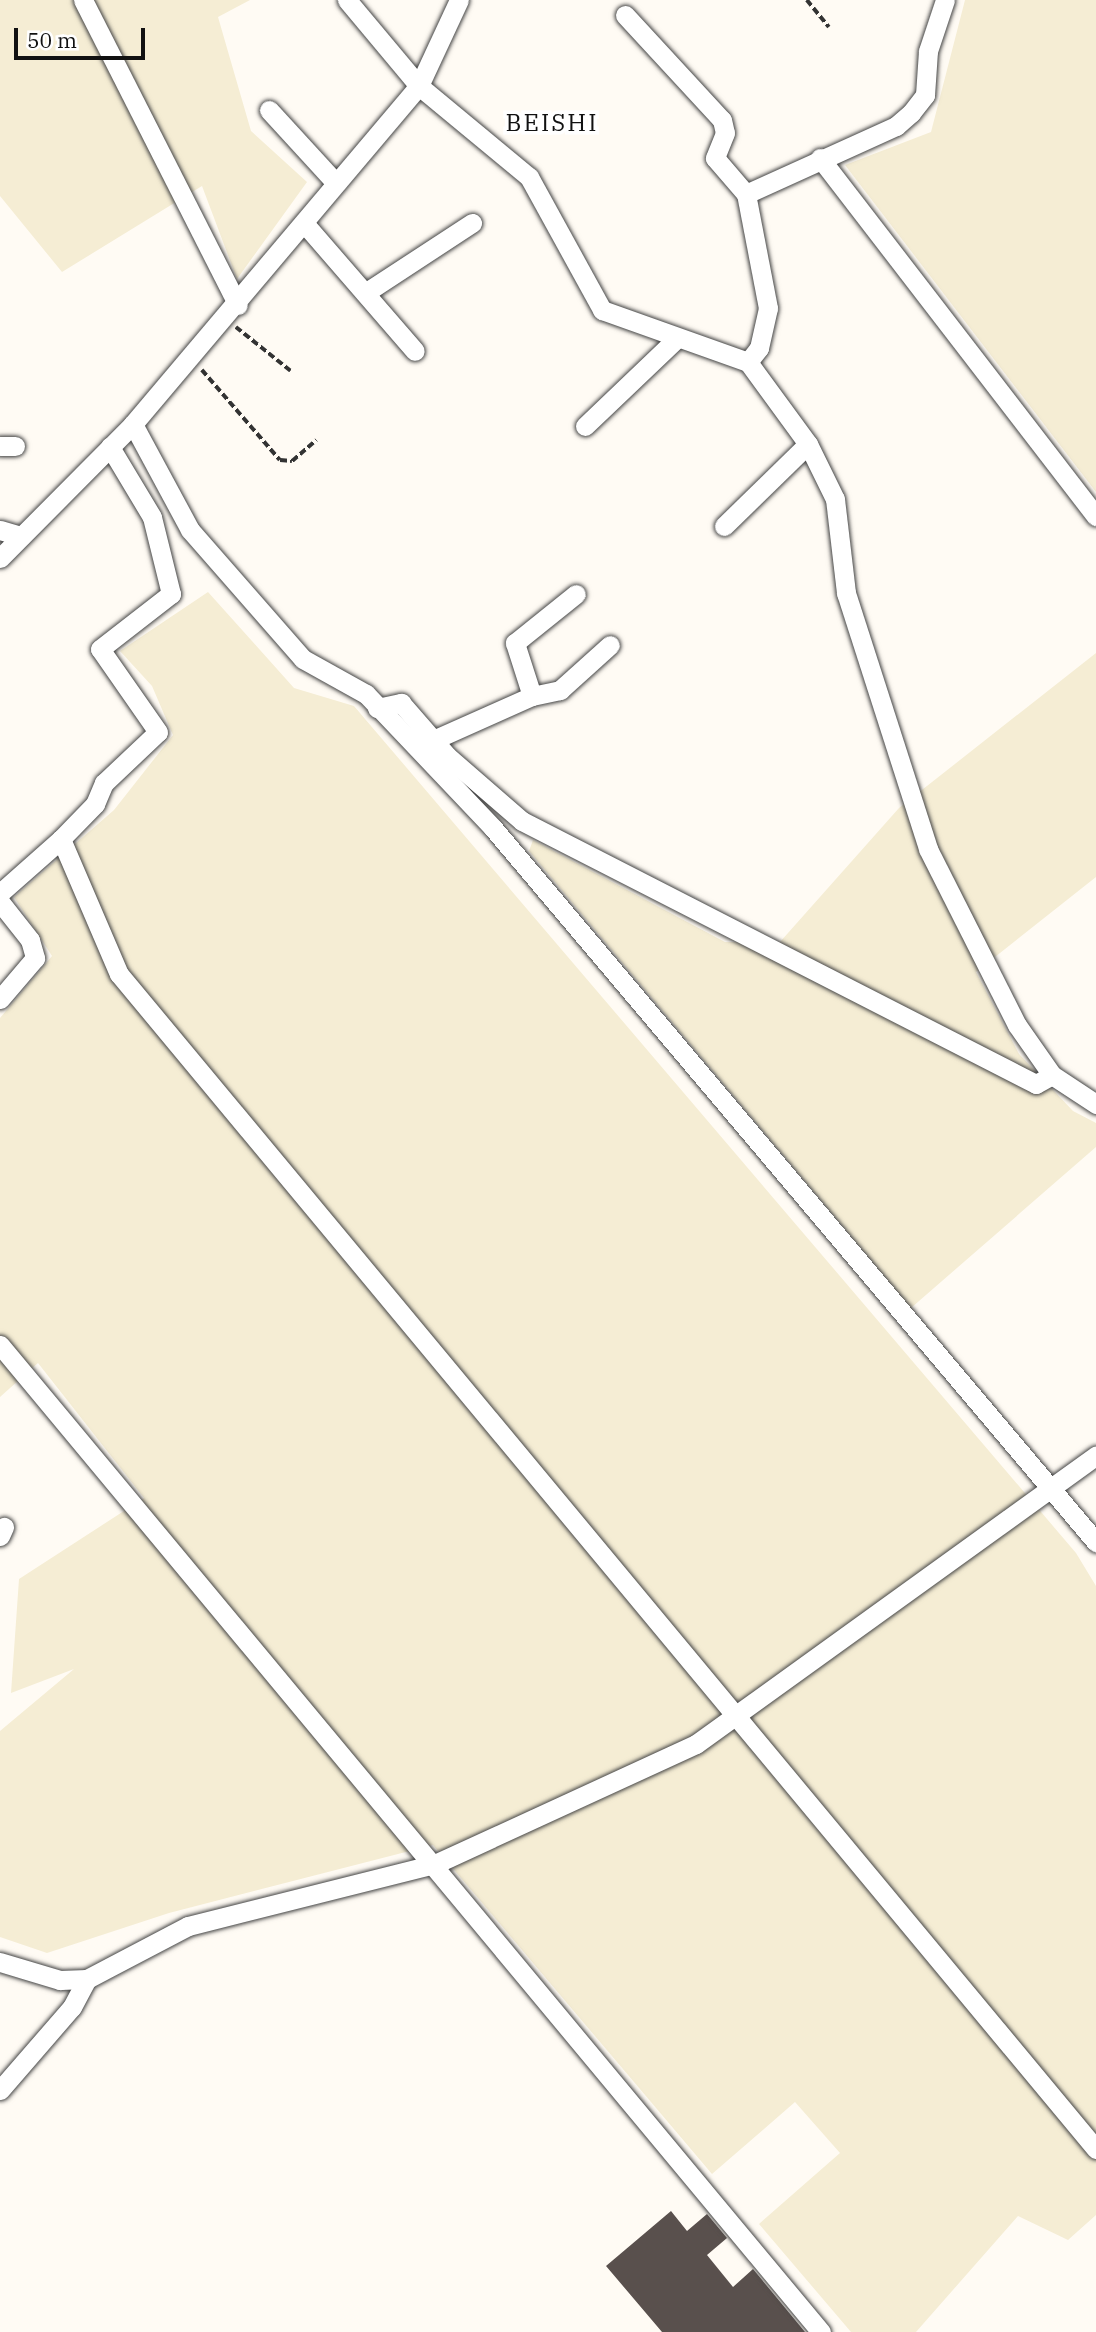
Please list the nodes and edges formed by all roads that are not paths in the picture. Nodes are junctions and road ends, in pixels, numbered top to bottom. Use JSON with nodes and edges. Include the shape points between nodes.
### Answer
{"nodes":[{"id":1,"x":83,"y":0,"type":"edge"},
{"id":2,"x":347,"y":0,"type":"edge"},
{"id":3,"x":459,"y":0,"type":"edge"},
{"id":4,"x":944,"y":0,"type":"edge"},
{"id":5,"x":625,"y":15,"type":"dead end"},
{"id":6,"x":419,"y":86,"type":"junction"},
{"id":7,"x":269,"y":110,"type":"dead end"},
{"id":8,"x":820,"y":158,"type":"junction"},
{"id":9,"x":336,"y":183,"type":"junction"},
{"id":10,"x":746,"y":194,"type":"junction"},
{"id":11,"x":304,"y":223,"type":"junction"},
{"id":12,"x":472,"y":223,"type":"dead end"},
{"id":13,"x":365,"y":293,"type":"junction"},
{"id":14,"x":232,"y":312,"type":"junction"},
{"id":15,"x":674,"y":341,"type":"junction"},
{"id":16,"x":415,"y":351,"type":"dead end"},
{"id":17,"x":748,"y":362,"type":"junction"},
{"id":18,"x":133,"y":424,"type":"junction"},
{"id":19,"x":585,"y":426,"type":"dead end"},
{"id":20,"x":808,"y":444,"type":"junction"},
{"id":21,"x":110,"y":447,"type":"junction"},
{"id":22,"x":1096,"y":516,"type":"edge"},
{"id":23,"x":724,"y":526,"type":"dead end"},
{"id":24,"x":0,"y":530,"type":"edge"},
{"id":25,"x":21,"y":536,"type":"junction"},
{"id":26,"x":0,"y":558,"type":"edge"},
{"id":27,"x":576,"y":594,"type":"dead end"},
{"id":28,"x":610,"y":645,"type":"dead end"},
{"id":29,"x":532,"y":696,"type":"junction"},
{"id":30,"x":423,"y":744,"type":"junction"},
{"id":31,"x":61,"y":839,"type":"junction"},
{"id":32,"x":0,"y":893,"type":"edge"},
{"id":33,"x":0,"y":902,"type":"edge"},
{"id":34,"x":0,"y":999,"type":"edge"},
{"id":35,"x":1052,"y":1075,"type":"junction"},
{"id":36,"x":1096,"y":1104,"type":"edge"},
{"id":37,"x":0,"y":1345,"type":"edge"},
{"id":38,"x":1096,"y":1455,"type":"edge"},
{"id":39,"x":1048,"y":1487,"type":"junction"},
{"id":40,"x":1096,"y":1542,"type":"edge"},
{"id":41,"x":736,"y":1718,"type":"junction"},
{"id":42,"x":435,"y":1864,"type":"junction"},
{"id":43,"x":0,"y":1962,"type":"edge"},
{"id":44,"x":87,"y":1979,"type":"junction"},
{"id":45,"x":0,"y":2090,"type":"edge"},
{"id":46,"x":1096,"y":2149,"type":"edge"},
{"id":47,"x":821,"y":2332,"type":"edge"}],
"edges":[{"from":1,"to":14,"type":"street"},
{"from":2,"to":6,"type":"street"},
{"from":3,"to":6,"type":"street"},
{"from":4,"to":8,"type":"street","via":[[928,51],[925,95],[896,126]]},
{"from":5,"to":10,"type":"street","via":[[722,120],[725,133],[715,158]]},
{"from":6,"to":9,"type":"street"},
{"from":6,"to":15,"type":"street","via":[[529,177],[602,310]]},
{"from":7,"to":9,"type":"street"},
{"from":8,"to":10,"type":"street"},
{"from":8,"to":22,"type":"street"},
{"from":9,"to":11,"type":"street"},
{"from":10,"to":17,"type":"street","via":[[768,309],[759,348]]},
{"from":11,"to":13,"type":"street"},
{"from":11,"to":14,"type":"street"},
{"from":12,"to":13,"type":"street"},
{"from":13,"to":16,"type":"street"},
{"from":14,"to":18,"type":"street"},
{"from":15,"to":17,"type":"street"},
{"from":15,"to":19,"type":"street"},
{"from":17,"to":20,"type":"street"},
{"from":18,"to":21,"type":"street"},
{"from":18,"to":30,"type":"street","via":[[199,540],[303,659],[358,687]]},
{"from":20,"to":23,"type":"street"},
{"from":20,"to":35,"type":"street","via":[[835,499],[846,593],[928,849],[992,983]]},
{"from":21,"to":25,"type":"street"},
{"from":21,"to":31,"type":"street","via":[[152,517],[171,594],[100,649],[158,732],[104,783],[95,804]]},
{"from":24,"to":25,"type":"street"},
{"from":25,"to":26,"type":"street"},
{"from":27,"to":29,"type":"street","via":[[515,643]]},
{"from":28,"to":29,"type":"street","via":[[560,690]]},
{"from":29,"to":30,"type":"street"},
{"from":30,"to":35,"type":"street","via":[[522,821],[1036,1084]]},
{"from":30,"to":39,"type":"street"},
{"from":31,"to":32,"type":"street"},
{"from":31,"to":41,"type":"street","via":[[119,974]]},
{"from":33,"to":34,"type":"street","via":[[30,940],[35,958]]},
{"from":35,"to":36,"type":"street"},
{"from":37,"to":42,"type":"street"},
{"from":38,"to":39,"type":"street"},
{"from":39,"to":40,"type":"street"},
{"from":39,"to":41,"type":"street","via":[[1014,1519]]},
{"from":41,"to":42,"type":"street","via":[[696,1744]]},
{"from":41,"to":46,"type":"street"},
{"from":42,"to":44,"type":"street","via":[[188,1926]]},
{"from":42,"to":47,"type":"street"},
{"from":43,"to":44,"type":"street","via":[[61,1980]]},
{"from":44,"to":45,"type":"street","via":[[72,2007]]}]}
